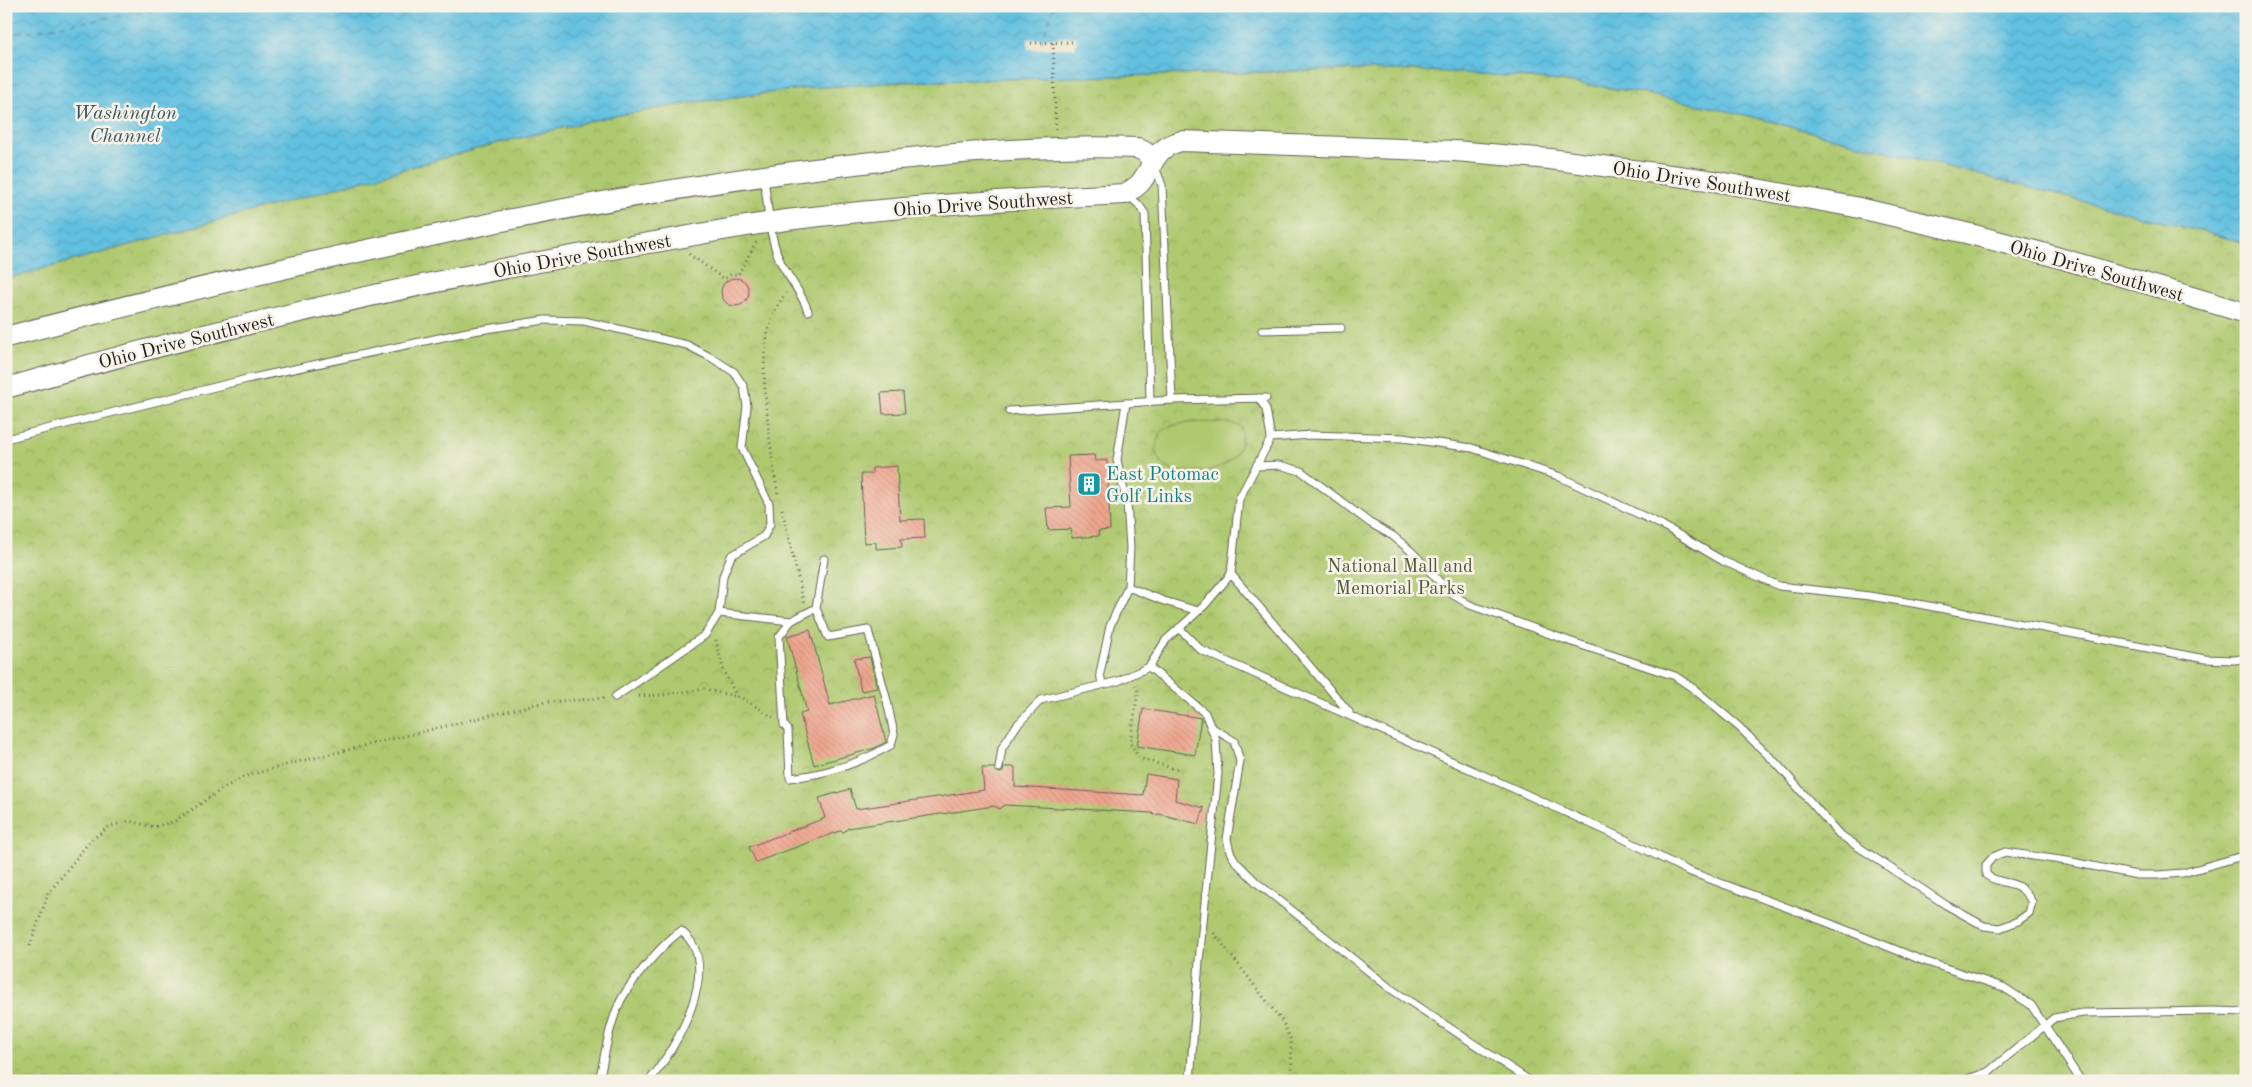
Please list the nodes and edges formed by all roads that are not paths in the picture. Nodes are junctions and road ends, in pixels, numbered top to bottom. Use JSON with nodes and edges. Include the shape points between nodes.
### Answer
{"nodes":[{"id":1,"x":1152,"y":161,"type":"junction"},
{"id":2,"x":763,"y":175,"type":"junction"},
{"id":3,"x":1125,"y":194,"type":"junction"},
{"id":4,"x":771,"y":223,"type":"junction"},
{"id":5,"x":808,"y":311,"type":"dead end"},
{"id":6,"x":2246,"y":313,"type":"edge"},
{"id":7,"x":1341,"y":328,"type":"dead end"},
{"id":8,"x":1262,"y":330,"type":"dead end"},
{"id":9,"x":6,"y":337,"type":"edge"},
{"id":10,"x":6,"y":388,"type":"edge"},
{"id":11,"x":1172,"y":400,"type":"junction"},
{"id":12,"x":1150,"y":401,"type":"junction"},
{"id":13,"x":1126,"y":403,"type":"junction"},
{"id":14,"x":1009,"y":410,"type":"dead end"},
{"id":15,"x":1271,"y":438,"type":"junction"},
{"id":16,"x":6,"y":439,"type":"edge"},
{"id":17,"x":1257,"y":466,"type":"junction"},
{"id":18,"x":824,"y":560,"type":"dead end"},
{"id":19,"x":1231,"y":574,"type":"junction"},
{"id":20,"x":1128,"y":587,"type":"junction"},
{"id":21,"x":816,"y":608,"type":"junction"},
{"id":22,"x":1198,"y":611,"type":"junction"},
{"id":23,"x":719,"y":613,"type":"junction"},
{"id":24,"x":790,"y":621,"type":"junction"},
{"id":25,"x":1178,"y":628,"type":"junction"},
{"id":26,"x":2246,"y":658,"type":"edge"},
{"id":27,"x":1149,"y":667,"type":"junction"},
{"id":28,"x":1102,"y":684,"type":"junction"},
{"id":29,"x":615,"y":697,"type":"road end"},
{"id":30,"x":1351,"y":714,"type":"junction"},
{"id":31,"x":1211,"y":727,"type":"junction"},
{"id":32,"x":999,"y":768,"type":"dead end"},
{"id":33,"x":2246,"y":855,"type":"edge"},
{"id":34,"x":2246,"y":1012,"type":"edge"},
{"id":35,"x":2045,"y":1026,"type":"junction"},
{"id":36,"x":6,"y":1070,"type":"edge"},
{"id":37,"x":1988,"y":1072,"type":"junction"},
{"id":38,"x":11,"y":1081,"type":"edge"},
{"id":39,"x":599,"y":1081,"type":"edge"},
{"id":40,"x":650,"y":1081,"type":"edge"},
{"id":41,"x":1190,"y":1081,"type":"edge"},
{"id":42,"x":1530,"y":1081,"type":"edge"},
{"id":43,"x":1962,"y":1081,"type":"edge"},
{"id":44,"x":1984,"y":1081,"type":"edge"},
{"id":45,"x":2081,"y":1081,"type":"edge"}],
"edges":[{"from":1,"to":2,"type":"street","via":[[1137,148],[1056,147],[957,153]]},
{"from":1,"to":3,"type":"street","name":"Ohio Drive Southwest","via":[[1140,184]]},
{"from":1,"to":6,"type":"street","name":"Ohio Drive Southwest","via":[[1168,145],[1196,141],[1456,152],[1645,170],[1778,192],[1941,227],[2046,254]]},
{"from":1,"to":11,"type":"lane","via":[[1162,185]]},
{"from":2,"to":4,"type":"lane"},
{"from":2,"to":9,"type":"street","via":[[620,197],[402,242]]},
{"from":3,"to":4,"type":"street","name":"Ohio Drive Southwest","via":[[961,202]]},
{"from":3,"to":12,"type":"lane","via":[[1145,214]]},
{"from":4,"to":5,"type":"lane","via":[[780,261]]},
{"from":4,"to":10,"type":"street","name":"Ohio Drive Southwest","via":[[562,257],[364,296]]},
{"from":7,"to":8,"type":"lane"},
{"from":11,"to":12,"type":"lane"},
{"from":11,"to":15,"type":"lane","via":[[1263,398]]},
{"from":12,"to":13,"type":"lane"},
{"from":13,"to":14,"type":"lane"},
{"from":13,"to":20,"type":"lane","via":[[1117,460],[1127,504]]},
{"from":15,"to":17,"type":"lane"},
{"from":15,"to":26,"type":"lane","via":[[1312,435],[1403,438],[1472,448],[1558,476],[1662,525],[1723,561],[1779,586],[1913,603],[2205,659]]},
{"from":16,"to":23,"type":"lane","via":[[246,379],[467,332],[545,320],[584,321],[687,346],[734,372],[744,387],[747,406],[742,448],[769,504],[770,524],[764,536],[730,556],[722,576]]},
{"from":17,"to":19,"type":"lane","via":[[1239,499]]},
{"from":17,"to":33,"type":"lane","via":[[1279,465],[1301,471],[1370,523],[1393,536],[1450,593],[1470,604],[1675,676],[1739,727],[1778,765],[1839,834],[1938,900],[1984,926],[2000,928],[2029,913],[2032,902],[2026,890],[2011,882],[1996,882],[1986,875],[1986,865],[1994,856],[2005,852],[2137,874],[2183,874]]},
{"from":18,"to":21,"type":"lane"},
{"from":19,"to":22,"type":"lane"},
{"from":19,"to":30,"type":"lane"},
{"from":20,"to":22,"type":"lane"},
{"from":20,"to":28,"type":"lane","via":[[1110,626],[1100,673]]},
{"from":21,"to":24,"type":"lane"},
{"from":21,"to":24,"type":"lane","via":[[828,637],[868,630],[894,734],[890,745],[868,758],[820,775],[790,778],[779,637]]},
{"from":22,"to":25,"type":"lane"},
{"from":23,"to":24,"type":"lane"},
{"from":23,"to":29,"type":"lane","via":[[705,635]]},
{"from":25,"to":27,"type":"lane"},
{"from":25,"to":30,"type":"lane","via":[[1201,650]]},
{"from":27,"to":28,"type":"lane","via":[[1118,681]]},
{"from":27,"to":31,"type":"lane","via":[[1205,713]]},
{"from":28,"to":32,"type":"lane","via":[[1041,700],[1017,725],[1002,748]]},
{"from":30,"to":35,"type":"lane","via":[[1688,871],[1924,961],[2003,987],[2031,1004]]},
{"from":31,"to":41,"type":"lane","via":[[1216,740],[1218,774]]},
{"from":31,"to":42,"type":"lane","via":[[1234,741],[1240,761],[1227,839],[1236,862],[1269,893],[1391,989]]},
{"from":34,"to":35,"type":"lane","via":[[2083,1013],[2054,1018]]},
{"from":35,"to":37,"type":"lane"},
{"from":35,"to":45,"type":"lane"},
{"from":36,"to":38,"type":"lane"},
{"from":37,"to":43,"type":"lane"},
{"from":37,"to":44,"type":"lane"},
{"from":39,"to":40,"type":"lane","via":[[620,1001],[652,958],[681,931],[690,938],[699,963],[695,996],[683,1028]]}]}
